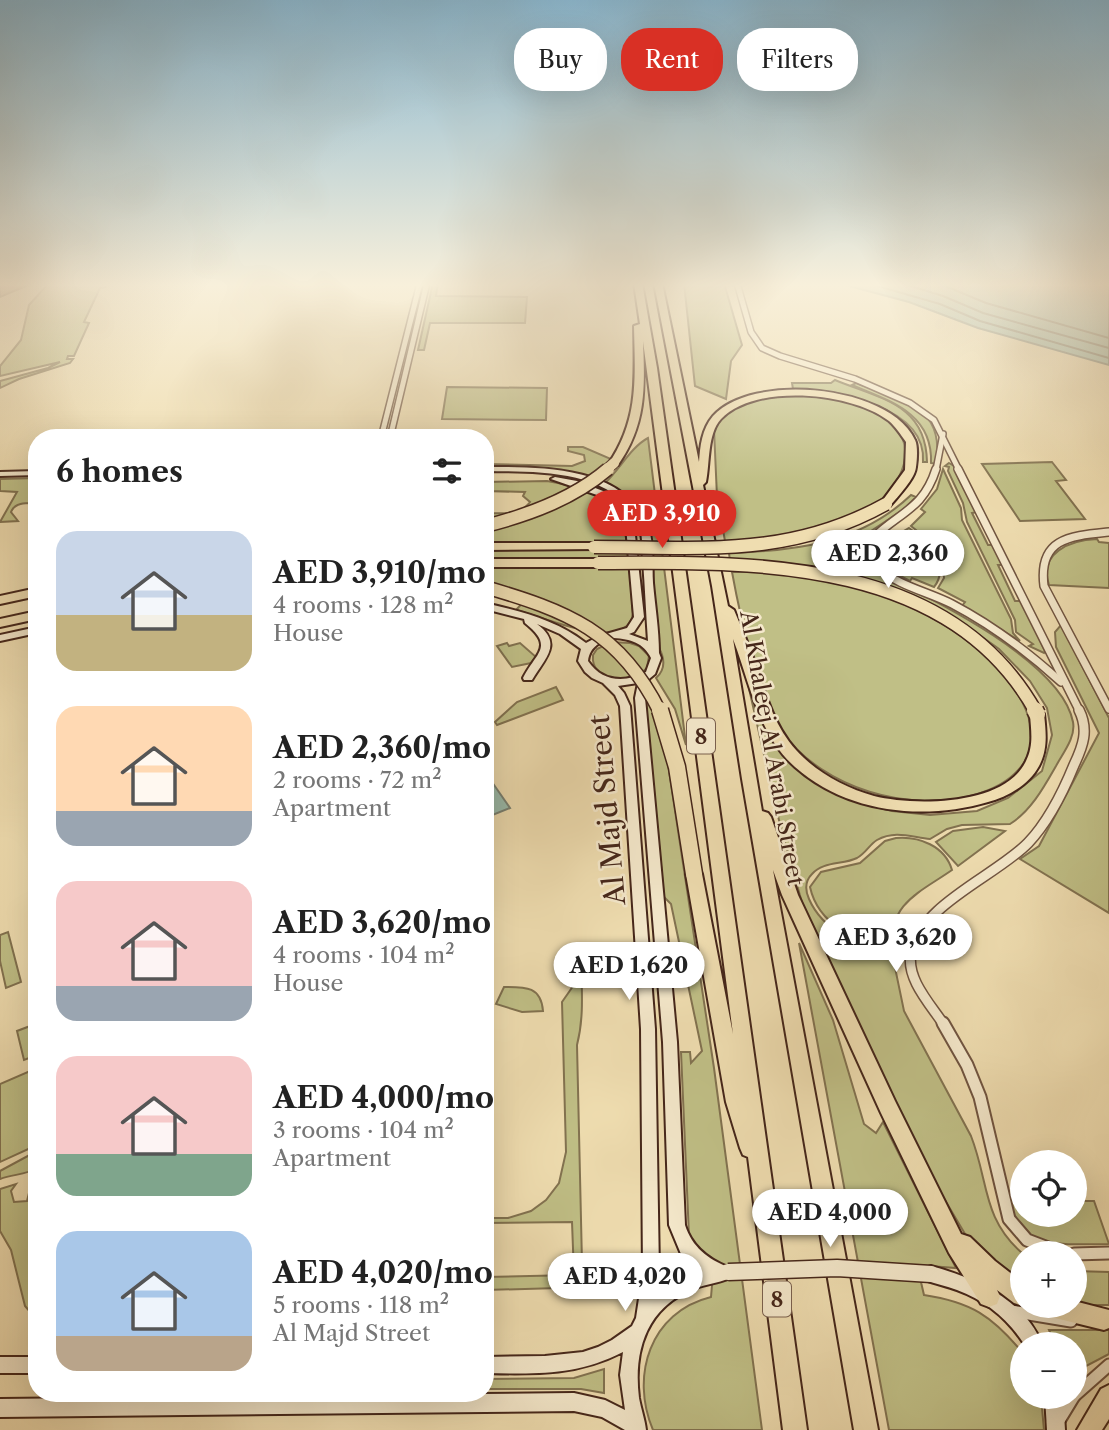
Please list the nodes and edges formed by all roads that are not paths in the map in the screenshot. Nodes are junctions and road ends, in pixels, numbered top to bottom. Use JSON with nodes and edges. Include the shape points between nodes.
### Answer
{"nodes":[{"id":1,"x":403,"y":350,"type":"edge"},
{"id":2,"x":411,"y":350,"type":"edge"},
{"id":3,"x":638,"y":350,"type":"edge"},
{"id":4,"x":648,"y":350,"type":"edge"},
{"id":5,"x":671,"y":350,"type":"edge"},
{"id":6,"x":766,"y":350,"type":"edge"},
{"id":7,"x":383,"y":429,"type":"edge"},
{"id":8,"x":392,"y":429,"type":"edge"},
{"id":9,"x":943,"y":435,"type":"junction"},
{"id":10,"x":939,"y":463,"type":"junction"},
{"id":11,"x":957,"y":464,"type":"junction"},
{"id":12,"x":28,"y":466,"type":"edge"},
{"id":13,"x":0,"y":467,"type":"edge"},
{"id":14,"x":494,"y":470,"type":"edge"},
{"id":15,"x":28,"y":473,"type":"edge"},
{"id":16,"x":0,"y":474,"type":"edge"},
{"id":17,"x":494,"y":477,"type":"edge"},
{"id":18,"x":699,"y":487,"type":"junction"},
{"id":19,"x":494,"y":524,"type":"edge"},
{"id":20,"x":1109,"y":532,"type":"edge"},
{"id":21,"x":494,"y":547,"type":"edge"},
{"id":22,"x":494,"y":563,"type":"edge"},
{"id":23,"x":718,"y":586,"type":"junction"},
{"id":24,"x":494,"y":589,"type":"edge"},
{"id":25,"x":28,"y":591,"type":"edge"},
{"id":26,"x":28,"y":592,"type":"edge"},
{"id":27,"x":0,"y":594,"type":"edge"},
{"id":28,"x":0,"y":600,"type":"edge"},
{"id":29,"x":494,"y":609,"type":"edge"},
{"id":30,"x":499,"y":610,"type":"junction"},
{"id":31,"x":28,"y":617,"type":"edge"},
{"id":32,"x":0,"y":623,"type":"edge"},
{"id":33,"x":28,"y":632,"type":"edge"},
{"id":34,"x":614,"y":635,"type":"junction"},
{"id":35,"x":0,"y":638,"type":"edge"},
{"id":36,"x":586,"y":648,"type":"junction"},
{"id":37,"x":654,"y":652,"type":"junction"},
{"id":38,"x":1051,"y":654,"type":"junction"},
{"id":39,"x":1032,"y":655,"type":"junction"},
{"id":40,"x":528,"y":678,"type":"dead end"},
{"id":41,"x":644,"y":678,"type":"junction"},
{"id":42,"x":607,"y":681,"type":"junction"},
{"id":43,"x":1066,"y":687,"type":"junction"},
{"id":44,"x":1109,"y":709,"type":"edge"},
{"id":45,"x":749,"y":779,"type":"junction"},
{"id":46,"x":759,"y":1168,"type":"junction"},
{"id":47,"x":946,"y":1224,"type":"junction"},
{"id":48,"x":1031,"y":1241,"type":"edge"},
{"id":49,"x":1109,"y":1253,"type":"edge"},
{"id":50,"x":1087,"y":1254,"type":"edge"},
{"id":51,"x":723,"y":1273,"type":"junction"},
{"id":52,"x":989,"y":1296,"type":"junction"},
{"id":53,"x":1010,"y":1297,"type":"edge"},
{"id":54,"x":1010,"y":1302,"type":"edge"},
{"id":55,"x":1087,"y":1314,"type":"edge"},
{"id":56,"x":1061,"y":1318,"type":"edge"},
{"id":57,"x":1107,"y":1319,"type":"edge"},
{"id":58,"x":640,"y":1324,"type":"junction"},
{"id":59,"x":0,"y":1365,"type":"edge"},
{"id":60,"x":494,"y":1365,"type":"edge"},
{"id":61,"x":1109,"y":1365,"type":"edge"},
{"id":62,"x":28,"y":1366,"type":"edge"},
{"id":63,"x":1087,"y":1384,"type":"edge"},
{"id":64,"x":1109,"y":1397,"type":"edge"},
{"id":65,"x":0,"y":1408,"type":"edge"},
{"id":66,"x":1055,"y":1409,"type":"edge"},
{"id":67,"x":1066,"y":1409,"type":"edge"},
{"id":68,"x":1056,"y":1427,"type":"edge"},
{"id":69,"x":638,"y":1429,"type":"edge"},
{"id":70,"x":795,"y":1430,"type":"edge"},
{"id":71,"x":866,"y":1430,"type":"edge"},
{"id":72,"x":1088,"y":1430,"type":"edge"}],
"edges":[{"from":1,"to":7,"type":"street"},
{"from":2,"to":8,"type":"street"},
{"from":3,"to":19,"type":"highway","bridge":true,"via":[[635,425],[614,463],[560,501]]},
{"from":4,"to":46,"type":"highway","number":"8"},
{"from":5,"to":18,"type":"highway","name":"Al Khaleej Al Arabi Street","number":"8"},
{"from":6,"to":9,"type":"street","via":[[915,404],[930,415]]},
{"from":9,"to":10,"type":"street"},
{"from":9,"to":11,"type":"street"},
{"from":10,"to":11,"type":"street"},
{"from":10,"to":39,"type":"street","via":[[920,503],[872,539],[871,557],[890,576],[944,600]]},
{"from":11,"to":38,"type":"street"},
{"from":12,"to":13,"type":"street"},
{"from":14,"to":37,"type":"street","via":[[578,476],[612,490],[635,509],[645,531]]},
{"from":15,"to":16,"type":"street"},
{"from":17,"to":34,"type":"street","via":[[565,480],[600,493],[619,508],[631,533],[639,617],[631,630]]},
{"from":18,"to":21,"type":"highway","bridge":true,"via":[[710,427],[726,410],[745,400],[774,394],[818,394],[872,408],[912,439],[916,457],[907,482],[886,505],[848,525],[797,539],[727,546]]},
{"from":18,"to":23,"type":"highway","name":"Al Khaleej Al Arabi Street","number":"8"},
{"from":20,"to":44,"type":"street","via":[[1057,543],[1044,557],[1041,570],[1044,586]]},
{"from":22,"to":23,"type":"highway","bridge":true,"via":[[790,567],[877,586],[948,621],[1019,682],[1042,731],[1038,758],[1012,786],[982,800],[946,807],[905,807],[852,794],[823,780],[799,762],[772,729]]},
{"from":23,"to":45,"type":"highway","name":"Al Khaleej Al Arabi Street","number":"8"},
{"from":24,"to":46,"type":"highway","bridge":true,"via":[[565,614],[605,640],[637,672],[659,708],[668,731],[736,1102]]},
{"from":25,"to":27,"type":"highway"},
{"from":26,"to":28,"type":"highway"},
{"from":29,"to":30,"type":"street"},
{"from":30,"to":36,"type":"street","via":[[566,632]]},
{"from":30,"to":40,"type":"street","via":[[528,621],[543,636],[544,655]]},
{"from":31,"to":32,"type":"highway"},
{"from":33,"to":35,"type":"street"},
{"from":34,"to":36,"type":"street"},
{"from":34,"to":37,"type":"street","via":[[638,639]]},
{"from":36,"to":42,"type":"street","via":[[586,668]]},
{"from":37,"to":41,"type":"street","via":[[654,669]]},
{"from":38,"to":39,"type":"street"},
{"from":38,"to":43,"type":"street"},
{"from":39,"to":43,"type":"street"},
{"from":41,"to":42,"type":"street","via":[[627,683]]},
{"from":41,"to":51,"type":"street","name":"Al Majd Street","via":[[640,698],[670,1042],[677,1225],[694,1258]]},
{"from":42,"to":58,"type":"street","name":"Al Majd Street","via":[[625,706],[647,1016],[651,1272]]},
{"from":43,"to":48,"type":"street","via":[[1085,721],[1086,738],[1045,822],[1018,852],[926,922],[908,958],[913,976],[973,1078],[991,1137],[1002,1208]]},
{"from":45,"to":47,"type":"highway","via":[[790,895]]},
{"from":45,"to":71,"type":"highway","name":"Al Khaleej Al Arabi Street","number":"8"},
{"from":46,"to":70,"type":"highway","number":"8"},
{"from":47,"to":52,"type":"highway"},
{"from":47,"to":53,"type":"highway"},
{"from":49,"to":50,"type":"street"},
{"from":51,"to":52,"type":"street","bridge":true,"via":[[837,1268],[931,1274]]},
{"from":51,"to":58,"type":"street","via":[[665,1295]]},
{"from":52,"to":54,"type":"street"},
{"from":55,"to":57,"type":"highway"},
{"from":56,"to":57,"type":"street"},
{"from":58,"to":60,"type":"street","via":[[613,1350],[585,1362]]},
{"from":58,"to":69,"type":"street","name":"Al Majd Street","via":[[628,1360],[628,1388]]},
{"from":59,"to":62,"type":"street"},
{"from":61,"to":63,"type":"street"},
{"from":64,"to":72,"type":"highway"},
{"from":65,"to":69,"type":"street","via":[[574,1402],[605,1409]]},
{"from":66,"to":68,"type":"street"},
{"from":67,"to":68,"type":"street"}]}
